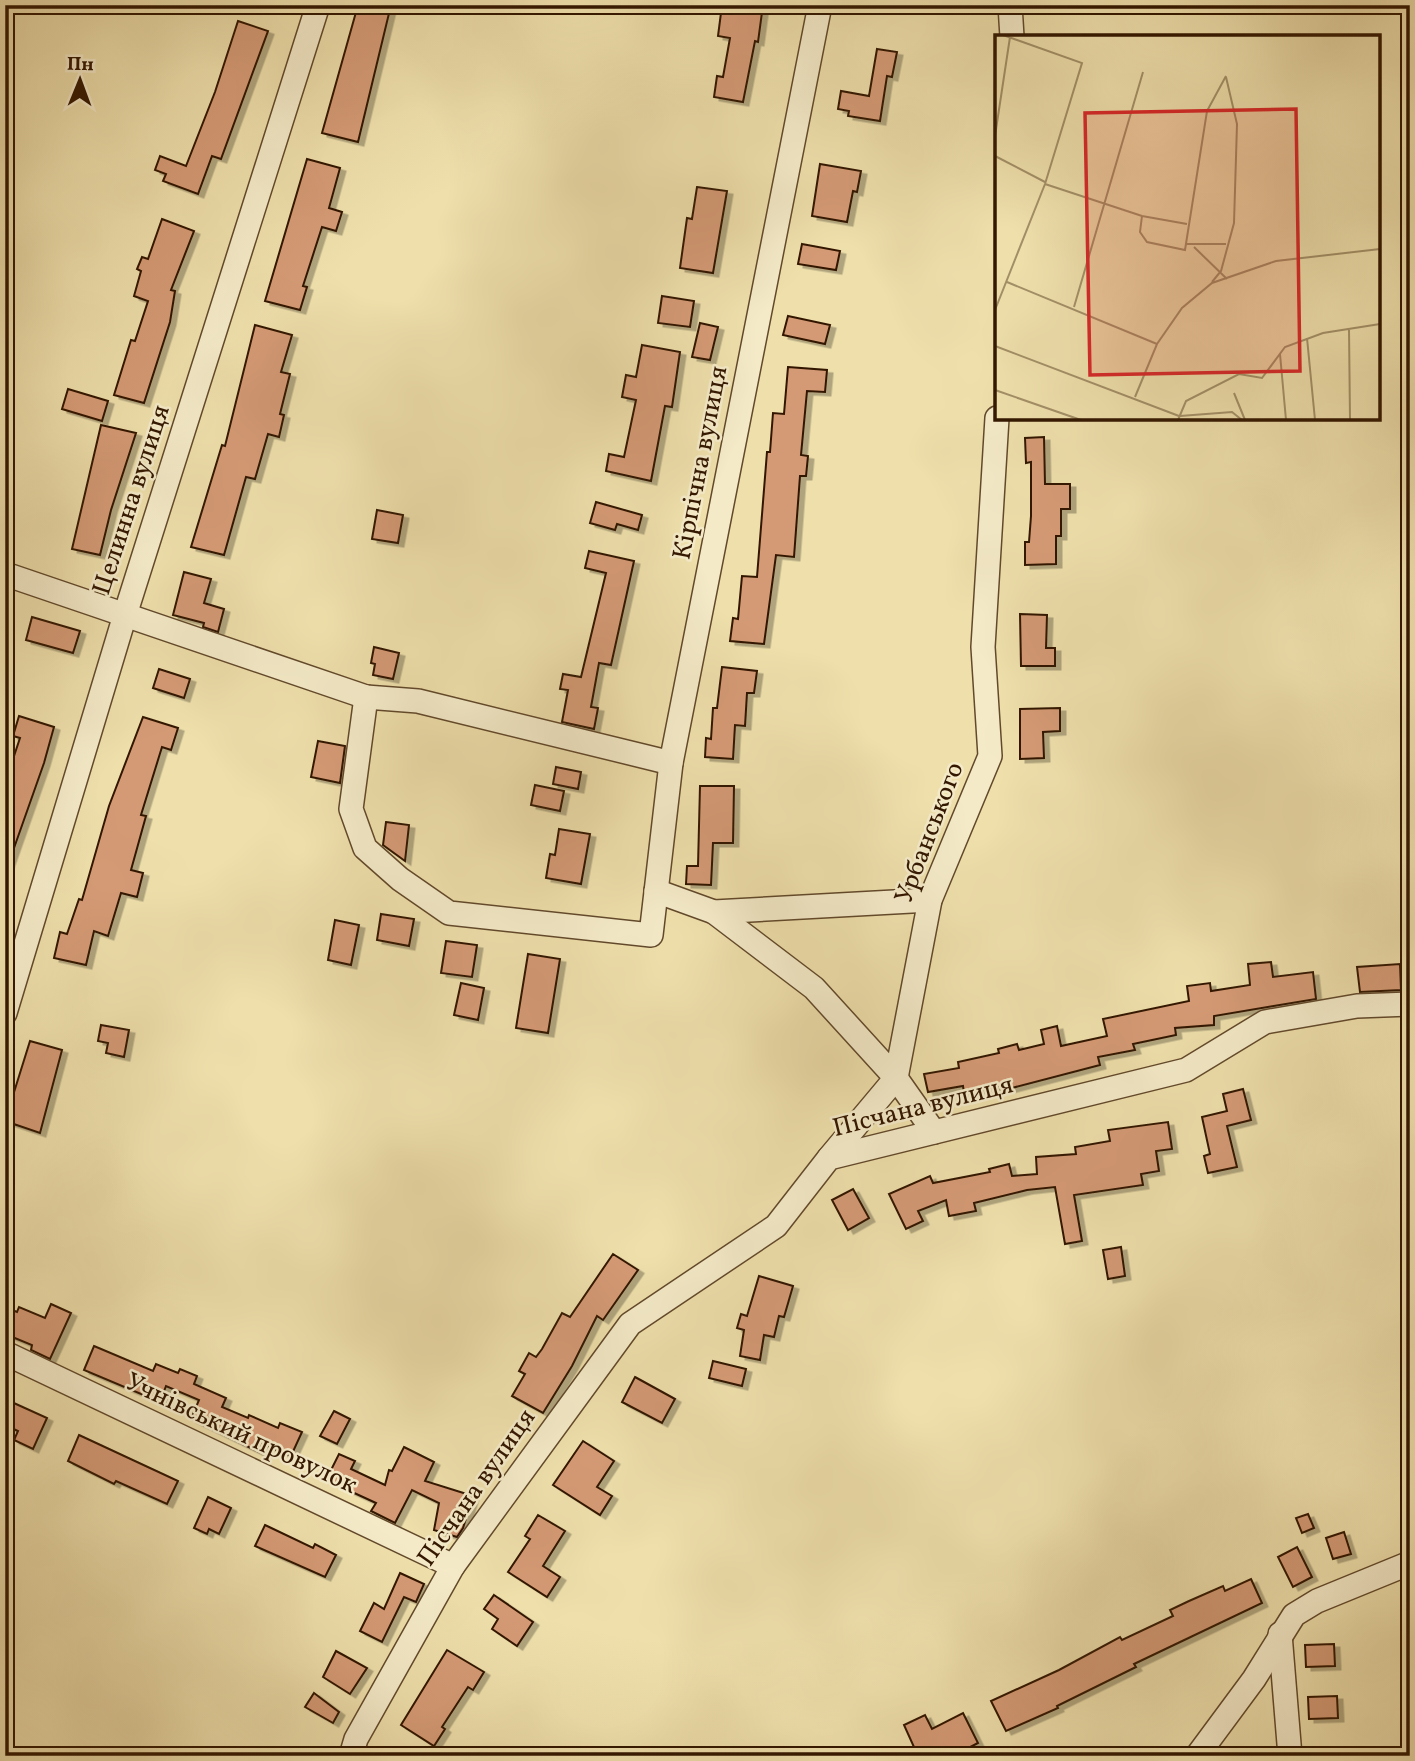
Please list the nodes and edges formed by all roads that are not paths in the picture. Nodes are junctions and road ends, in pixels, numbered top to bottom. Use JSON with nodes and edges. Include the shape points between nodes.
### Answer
{"nodes":[{"id":1,"x":318,"y":5,"type":"edge"},
{"id":2,"x":820,"y":5,"type":"edge"},
{"id":3,"x":1010,"y":5,"type":"edge"},
{"id":4,"x":1012,"y":35,"type":"edge"},
{"id":5,"x":997,"y":420,"type":"edge"},
{"id":6,"x":5,"y":574,"type":"edge"},
{"id":7,"x":125,"y":615,"type":"junction"},
{"id":8,"x":366,"y":697,"type":"junction"},
{"id":9,"x":671,"y":763,"type":"junction"},
{"id":10,"x":656,"y":891,"type":"junction"},
{"id":11,"x":930,"y":900,"type":"junction"},
{"id":12,"x":714,"y":912,"type":"junction"},
{"id":13,"x":1410,"y":1004,"type":"edge"},
{"id":14,"x":5,"y":1013,"type":"edge"},
{"id":15,"x":896,"y":1077,"type":"junction"},
{"id":16,"x":934,"y":1132,"type":"junction"},
{"id":17,"x":829,"y":1158,"type":"junction"},
{"id":18,"x":5,"y":1353,"type":"edge"},
{"id":19,"x":1410,"y":1563,"type":"edge"},
{"id":20,"x":453,"y":1566,"type":"junction"},
{"id":21,"x":1280,"y":1634,"type":"junction"},
{"id":22,"x":351,"y":1756,"type":"edge"},
{"id":23,"x":1197,"y":1756,"type":"edge"},
{"id":24,"x":1290,"y":1756,"type":"edge"}],
"edges":[{"from":1,"to":7,"type":"street","name":"Целинна вулиця"},
{"from":2,"to":9,"type":"street","name":"Кiрпiчна вулиця"},
{"from":3,"to":4,"type":"street"},
{"from":5,"to":11,"type":"street","name":"Урбанського","via":[[982,647],[990,756]]},
{"from":6,"to":7,"type":"street"},
{"from":7,"to":8,"type":"street"},
{"from":7,"to":14,"type":"street","name":"Целинна вулиця"},
{"from":8,"to":9,"type":"street","via":[[418,701]]},
{"from":8,"to":10,"type":"street","name":"Кiрпiчна вулиця","via":[[351,809],[365,848],[449,913],[651,935]]},
{"from":9,"to":10,"type":"street","name":"Кiрпiчна вулиця"},
{"from":10,"to":12,"type":"street"},
{"from":11,"to":12,"type":"street"},
{"from":11,"to":15,"type":"street","name":"Урбанського"},
{"from":12,"to":15,"type":"street","via":[[814,988]]},
{"from":13,"to":16,"type":"street","name":"Пiсчана вулиця","via":[[1357,1006],[1265,1022],[1186,1070]]},
{"from":15,"to":16,"type":"street"},
{"from":15,"to":17,"type":"street","name":"Урбанського"},
{"from":16,"to":17,"type":"street","name":"Пiсчана вулиця"},
{"from":17,"to":20,"type":"street","name":"Пiсчана вулиця","via":[[776,1226],[630,1324]]},
{"from":18,"to":20,"type":"street","name":"Учнівський провулок"},
{"from":19,"to":21,"type":"street","via":[[1317,1601],[1294,1615]]},
{"from":20,"to":22,"type":"street","name":"Пiсчана вулиця","via":[[356,1739]]},
{"from":21,"to":23,"type":"street","via":[[1254,1679]]},
{"from":21,"to":24,"type":"street"}]}
